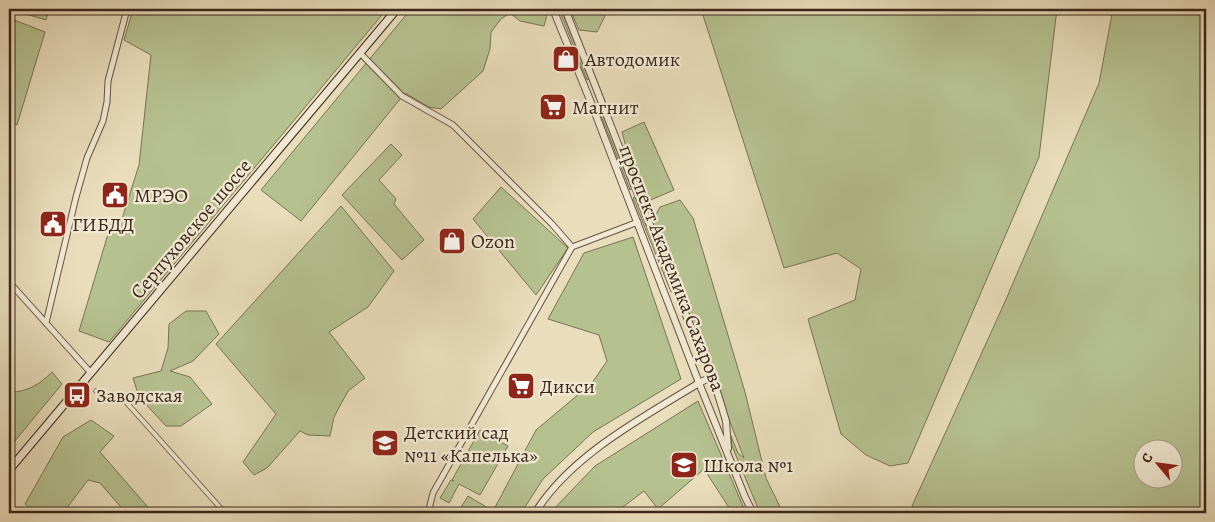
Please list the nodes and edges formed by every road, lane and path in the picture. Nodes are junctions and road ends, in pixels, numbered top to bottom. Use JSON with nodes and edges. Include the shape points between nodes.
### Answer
{"nodes":[{"id":1,"x":127,"y":9,"type":"edge"},
{"id":2,"x":397,"y":9,"type":"edge"},
{"id":3,"x":553,"y":9,"type":"edge"},
{"id":4,"x":565,"y":9,"type":"edge"},
{"id":5,"x":360,"y":53,"type":"junction"},
{"id":6,"x":602,"y":102,"type":"junction"},
{"id":7,"x":592,"y":105,"type":"junction"},
{"id":8,"x":636,"y":192,"type":"junction"},
{"id":9,"x":628,"y":197,"type":"junction"},
{"id":10,"x":638,"y":222,"type":"junction"},
{"id":11,"x":572,"y":247,"type":"junction"},
{"id":12,"x":9,"y":282,"type":"edge"},
{"id":13,"x":678,"y":295,"type":"junction"},
{"id":14,"x":667,"y":299,"type":"junction"},
{"id":15,"x":46,"y":323,"type":"junction"},
{"id":16,"x":91,"y":373,"type":"junction"},
{"id":17,"x":711,"y":378,"type":"junction"},
{"id":18,"x":699,"y":383,"type":"junction"},
{"id":19,"x":96,"y":391,"type":"dead end"},
{"id":20,"x":729,"y":455,"type":"junction"},
{"id":21,"x":9,"y":470,"type":"edge"},
{"id":22,"x":225,"y":513,"type":"edge"},
{"id":23,"x":428,"y":513,"type":"edge"},
{"id":24,"x":535,"y":513,"type":"edge"},
{"id":25,"x":753,"y":513,"type":"edge"}],
"edges":[{"from":1,"to":15,"type":"street","via":[[108,81],[103,121],[76,197]]},
{"from":2,"to":5,"type":"main road","name":"Серпуховское шоссе"},
{"from":3,"to":7,"type":"street","name":"проспект Академика Сахарова"},
{"from":4,"to":6,"type":"street","name":"проспект Академика Сахарова"},
{"from":5,"to":11,"type":"street","via":[[402,96],[453,125]]},
{"from":5,"to":16,"type":"main road","name":"Серпуховское шоссе"},
{"from":6,"to":7,"type":"street"},
{"from":6,"to":8,"type":"street","name":"проспект Академика Сахарова"},
{"from":7,"to":9,"type":"street","name":"проспект Академика Сахарова"},
{"from":8,"to":9,"type":"street"},
{"from":8,"to":13,"type":"street","name":"проспект Академика Сахарова"},
{"from":9,"to":10,"type":"street","name":"проспект Академика Сахарова"},
{"from":10,"to":11,"type":"street"},
{"from":10,"to":14,"type":"street","name":"проспект Академика Сахарова"},
{"from":11,"to":23,"type":"street","via":[[434,493]]},
{"from":12,"to":15,"type":"street"},
{"from":13,"to":14,"type":"street"},
{"from":13,"to":17,"type":"street","name":"проспект Академика Сахарова"},
{"from":14,"to":18,"type":"street","name":"проспект Академика Сахарова"},
{"from":15,"to":16,"type":"street"},
{"from":16,"to":21,"type":"main road","name":"Серпуховское шоссе"},
{"from":17,"to":18,"type":"street"},
{"from":17,"to":20,"type":"street","name":"проспект Академика Сахарова","via":[[726,421]]},
{"from":18,"to":20,"type":"street","name":"проспект Академика Сахарова"},
{"from":18,"to":24,"type":"street","via":[[619,432],[590,454],[559,482]]},
{"from":19,"to":22,"type":"street","via":[[126,402]]},
{"from":20,"to":25,"type":"street","name":"проспект Академика Сахарова"}]}
